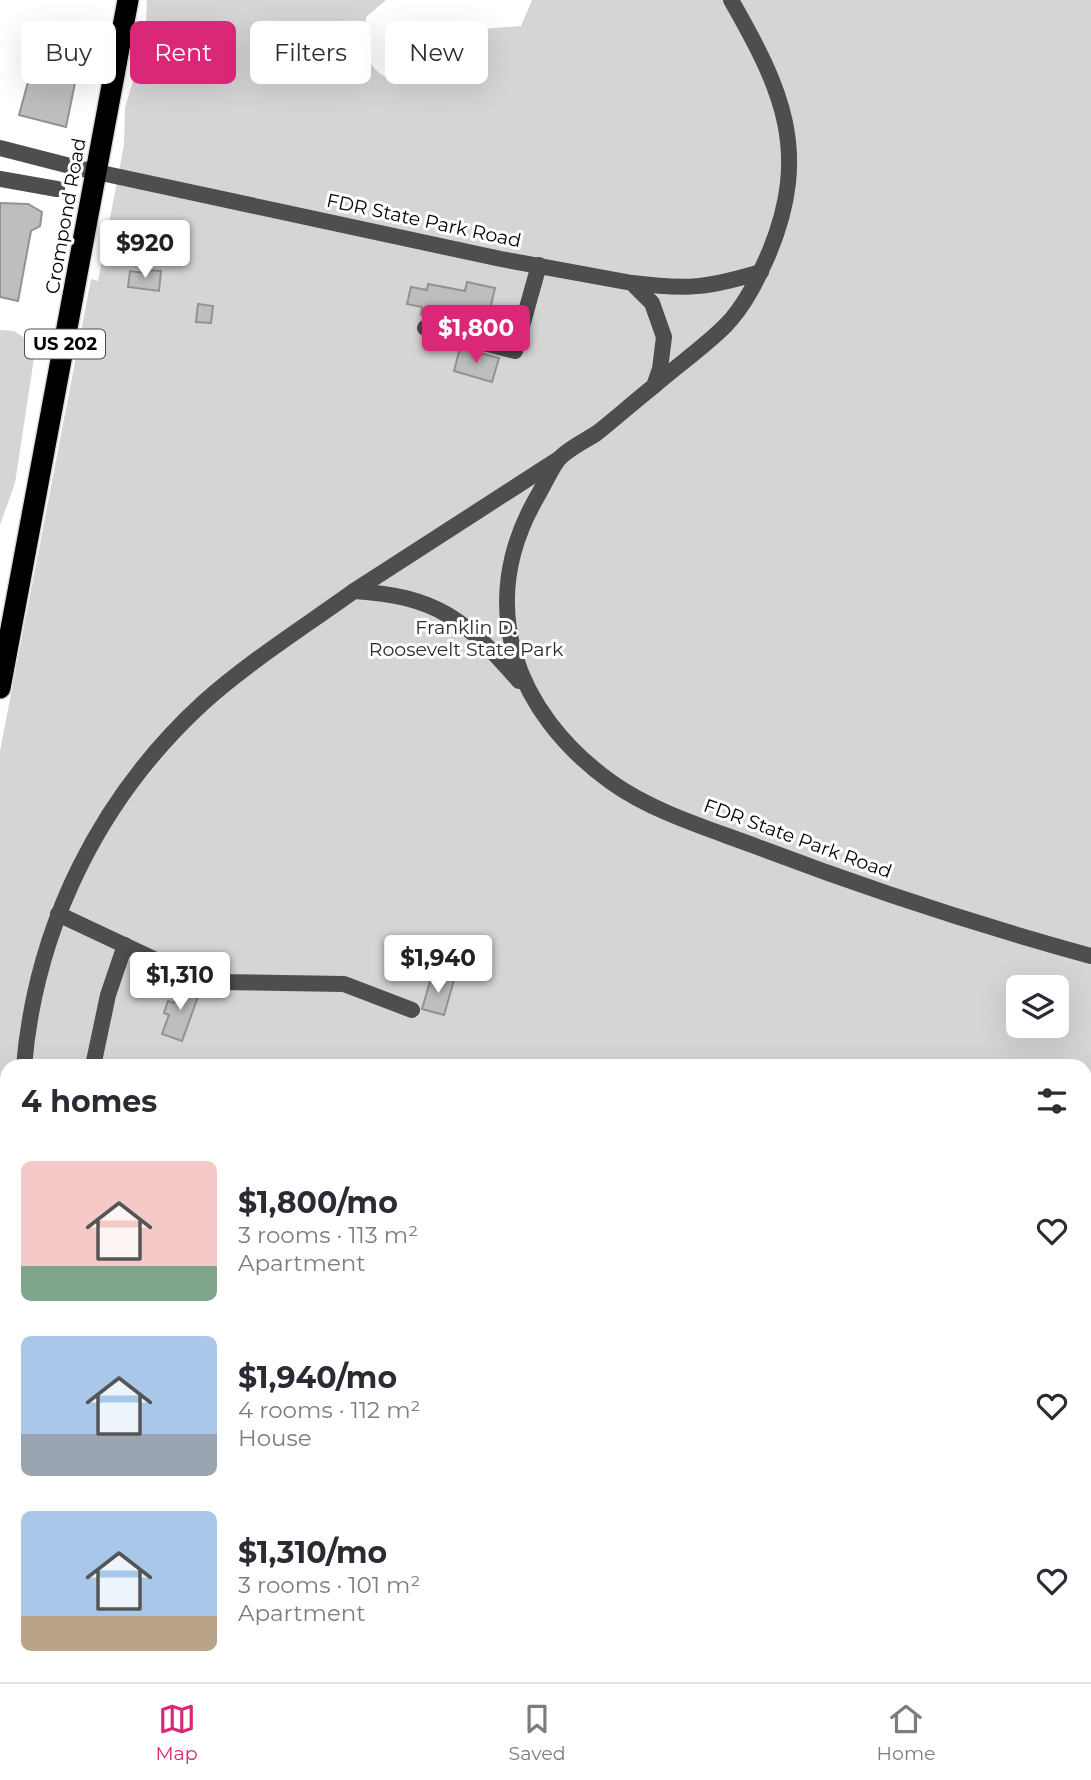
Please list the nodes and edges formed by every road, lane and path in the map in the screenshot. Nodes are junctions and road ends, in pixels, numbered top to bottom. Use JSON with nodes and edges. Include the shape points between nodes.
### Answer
{"nodes":[{"id":1,"x":128,"y":0,"type":"edge"},
{"id":2,"x":731,"y":0,"type":"edge"},
{"id":3,"x":0,"y":148,"type":"edge"},
{"id":4,"x":95,"y":172,"type":"junction"},
{"id":5,"x":0,"y":179,"type":"edge"},
{"id":6,"x":57,"y":189,"type":"dead end"},
{"id":7,"x":539,"y":265,"type":"junction"},
{"id":8,"x":761,"y":272,"type":"junction"},
{"id":9,"x":632,"y":283,"type":"junction"},
{"id":10,"x":425,"y":328,"type":"dead end"},
{"id":11,"x":654,"y":386,"type":"junction"},
{"id":12,"x":559,"y":459,"type":"junction"},
{"id":13,"x":354,"y":591,"type":"junction"},
{"id":14,"x":0,"y":688,"type":"edge"},
{"id":15,"x":530,"y":693,"type":"junction"},
{"id":16,"x":58,"y":914,"type":"junction"},
{"id":17,"x":125,"y":945,"type":"junction"},
{"id":18,"x":1091,"y":957,"type":"edge"},
{"id":19,"x":412,"y":1010,"type":"dead end"},
{"id":20,"x":25,"y":1059,"type":"edge"},
{"id":21,"x":94,"y":1059,"type":"edge"}],
"edges":[{"from":1,"to":4,"type":"highway","name":"Crompond Road","number":"US 202"},
{"from":2,"to":8,"type":"street","name":"FDR State Park Road","via":[[769,72],[788,136],[787,202]]},
{"from":3,"to":4,"type":"street","name":"FDR State Park Road"},
{"from":4,"to":7,"type":"street","name":"FDR State Park Road"},
{"from":4,"to":14,"type":"highway","name":"Crompond Road","number":"US 202"},
{"from":5,"to":6,"type":"street"},
{"from":7,"to":9,"type":"street","name":"FDR State Park Road"},
{"from":7,"to":10,"type":"street","via":[[515,351]]},
{"from":8,"to":9,"type":"street","name":"FDR State Park Road","via":[[706,288]]},
{"from":8,"to":11,"type":"street","name":"FDR State Park Road","via":[[725,326]]},
{"from":9,"to":11,"type":"street","via":[[652,303],[664,337]]},
{"from":11,"to":12,"type":"street","name":"FDR State Park Road"},
{"from":12,"to":13,"type":"street","name":"FDR State Park Road"},
{"from":12,"to":15,"type":"street","name":"FDR State Park Road","via":[[525,517],[506,586],[512,650]]},
{"from":13,"to":15,"type":"street","name":"FDR State Park Road","via":[[413,599],[454,617],[495,653]]},
{"from":13,"to":16,"type":"street","name":"FDR State Park Road","via":[[206,700],[167,740],[110,812]]},
{"from":15,"to":18,"type":"street","name":"FDR State Park Road","via":[[585,761],[634,796],[817,870]]},
{"from":16,"to":17,"type":"street"},
{"from":16,"to":20,"type":"street","name":"FDR State Park Road","via":[[39,976]]},
{"from":17,"to":19,"type":"street","via":[[217,982],[344,984]]},
{"from":17,"to":21,"type":"street"}]}
